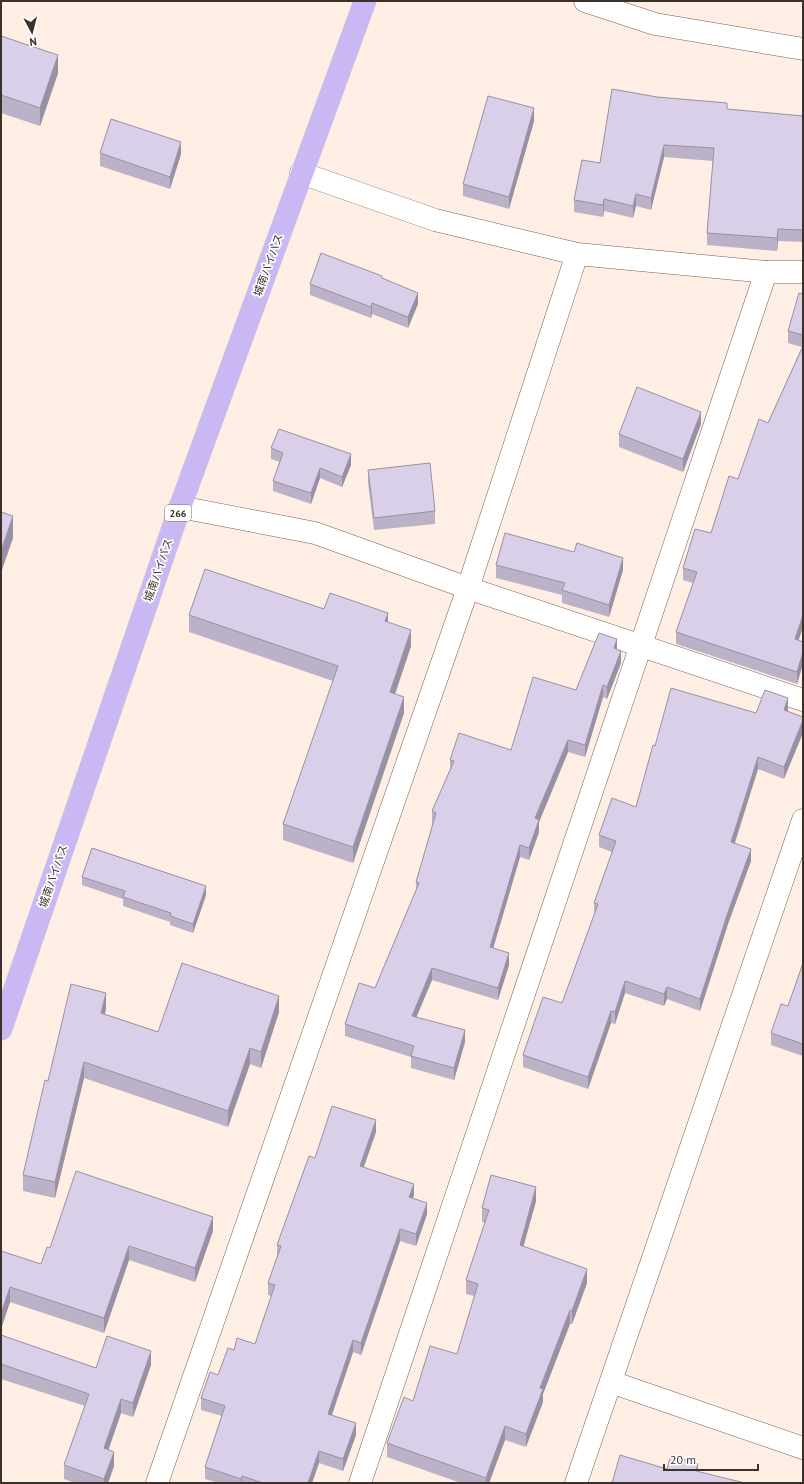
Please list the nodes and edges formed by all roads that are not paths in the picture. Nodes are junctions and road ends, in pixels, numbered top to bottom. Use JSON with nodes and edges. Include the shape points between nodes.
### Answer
{"nodes":[{"id":1,"x":365,"y":1,"type":"edge"},
{"id":2,"x":585,"y":1,"type":"edge"},
{"id":3,"x":803,"y":49,"type":"edge"},
{"id":4,"x":301,"y":173,"type":"junction"},
{"id":5,"x":577,"y":254,"type":"junction"},
{"id":6,"x":766,"y":272,"type":"junction"},
{"id":7,"x":803,"y":272,"type":"edge"},
{"id":8,"x":180,"y":507,"type":"junction"},
{"id":9,"x":468,"y":588,"type":"junction"},
{"id":10,"x":641,"y":646,"type":"junction"},
{"id":11,"x":803,"y":700,"type":"edge"},
{"id":12,"x":803,"y":820,"type":"edge"},
{"id":13,"x":1,"y":1029,"type":"edge"},
{"id":14,"x":611,"y":1382,"type":"junction"},
{"id":15,"x":803,"y":1448,"type":"edge"},
{"id":16,"x":157,"y":1483,"type":"edge"},
{"id":17,"x":360,"y":1483,"type":"edge"},
{"id":18,"x":576,"y":1483,"type":"edge"}],
"edges":[{"from":1,"to":4,"type":"highway","name":"城南バイパス","number":"266"},
{"from":2,"to":3,"type":"street","via":[[655,24]]},
{"from":4,"to":5,"type":"street","via":[[436,220]]},
{"from":4,"to":8,"type":"highway","name":"城南バイパス","number":"266"},
{"from":5,"to":6,"type":"street"},
{"from":5,"to":9,"type":"street"},
{"from":6,"to":7,"type":"street"},
{"from":6,"to":10,"type":"street"},
{"from":8,"to":9,"type":"street","via":[[315,533]]},
{"from":8,"to":13,"type":"highway","name":"城南バイパス","number":"266"},
{"from":9,"to":10,"type":"street"},
{"from":9,"to":16,"type":"street"},
{"from":10,"to":11,"type":"street"},
{"from":10,"to":17,"type":"street"},
{"from":12,"to":14,"type":"street"},
{"from":14,"to":15,"type":"street"},
{"from":14,"to":18,"type":"street"}]}
